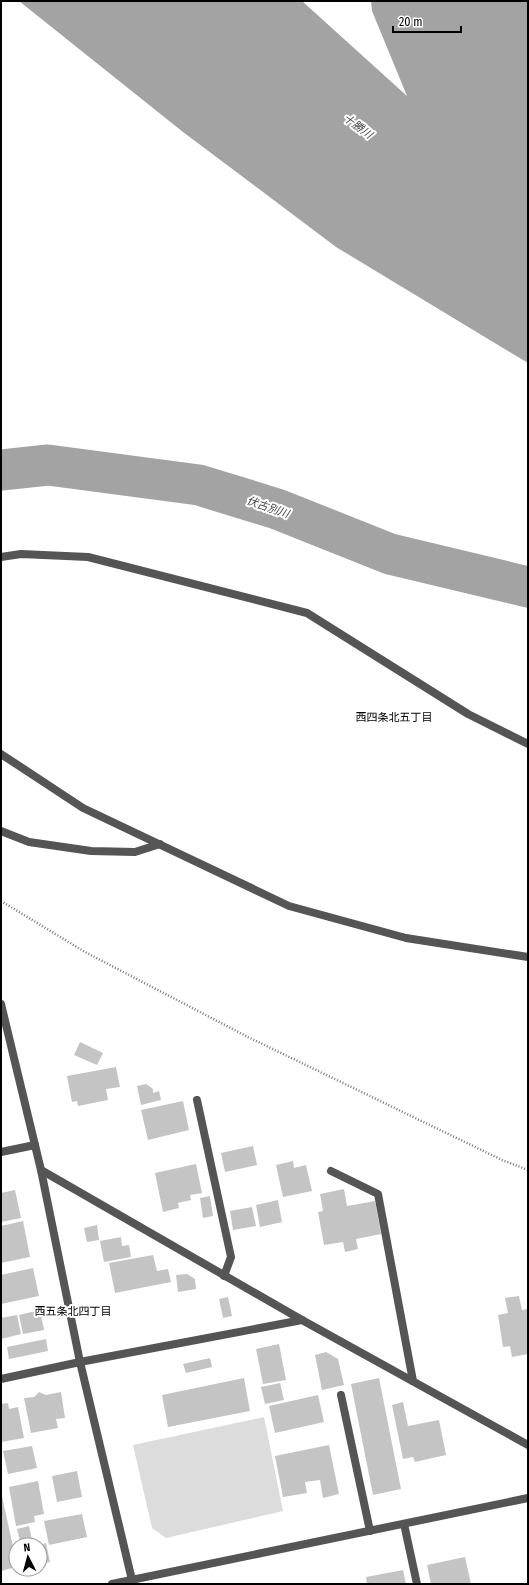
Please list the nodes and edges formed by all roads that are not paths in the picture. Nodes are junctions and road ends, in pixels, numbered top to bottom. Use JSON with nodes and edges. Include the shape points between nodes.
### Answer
{"nodes":[{"id":1,"x":1,"y":558,"type":"edge"},
{"id":2,"x":528,"y":744,"type":"edge"},
{"id":3,"x":1,"y":754,"type":"edge"},
{"id":4,"x":1,"y":831,"type":"edge"},
{"id":5,"x":160,"y":844,"type":"junction"},
{"id":6,"x":528,"y":957,"type":"edge"},
{"id":7,"x":1,"y":1005,"type":"edge"},
{"id":8,"x":197,"y":1100,"type":"dead end"},
{"id":9,"x":35,"y":1145,"type":"junction"},
{"id":10,"x":1,"y":1152,"type":"edge"},
{"id":11,"x":41,"y":1170,"type":"junction"},
{"id":12,"x":331,"y":1172,"type":"dead end"},
{"id":13,"x":224,"y":1276,"type":"junction"},
{"id":14,"x":302,"y":1320,"type":"junction"},
{"id":15,"x":80,"y":1362,"type":"junction"},
{"id":16,"x":1,"y":1379,"type":"edge"},
{"id":17,"x":413,"y":1381,"type":"junction"},
{"id":18,"x":342,"y":1395,"type":"dead end"},
{"id":19,"x":528,"y":1445,"type":"edge"},
{"id":20,"x":528,"y":1498,"type":"edge"},
{"id":21,"x":404,"y":1524,"type":"junction"},
{"id":22,"x":370,"y":1531,"type":"junction"},
{"id":23,"x":132,"y":1582,"type":"edge"},
{"id":24,"x":112,"y":1584,"type":"edge"},
{"id":25,"x":417,"y":1584,"type":"edge"}],
"edges":[{"from":1,"to":2,"type":"street","via":[[21,554],[88,557],[307,613],[468,714]]},
{"from":3,"to":5,"type":"street","via":[[83,808]]},
{"from":4,"to":5,"type":"street","via":[[29,842],[92,851],[135,852]]},
{"from":5,"to":6,"type":"street","via":[[289,906],[406,938]]},
{"from":7,"to":9,"type":"street"},
{"from":8,"to":13,"type":"street","via":[[231,1257]]},
{"from":9,"to":10,"type":"street"},
{"from":9,"to":11,"type":"street"},
{"from":11,"to":13,"type":"street"},
{"from":11,"to":15,"type":"street"},
{"from":12,"to":17,"type":"street","via":[[378,1194]]},
{"from":13,"to":14,"type":"street"},
{"from":14,"to":15,"type":"street"},
{"from":14,"to":17,"type":"street"},
{"from":15,"to":16,"type":"street"},
{"from":15,"to":23,"type":"street"},
{"from":17,"to":19,"type":"street"},
{"from":18,"to":22,"type":"street"},
{"from":20,"to":21,"type":"street"},
{"from":21,"to":22,"type":"street"},
{"from":21,"to":25,"type":"street"},
{"from":22,"to":23,"type":"street"},
{"from":23,"to":24,"type":"street"}]}
